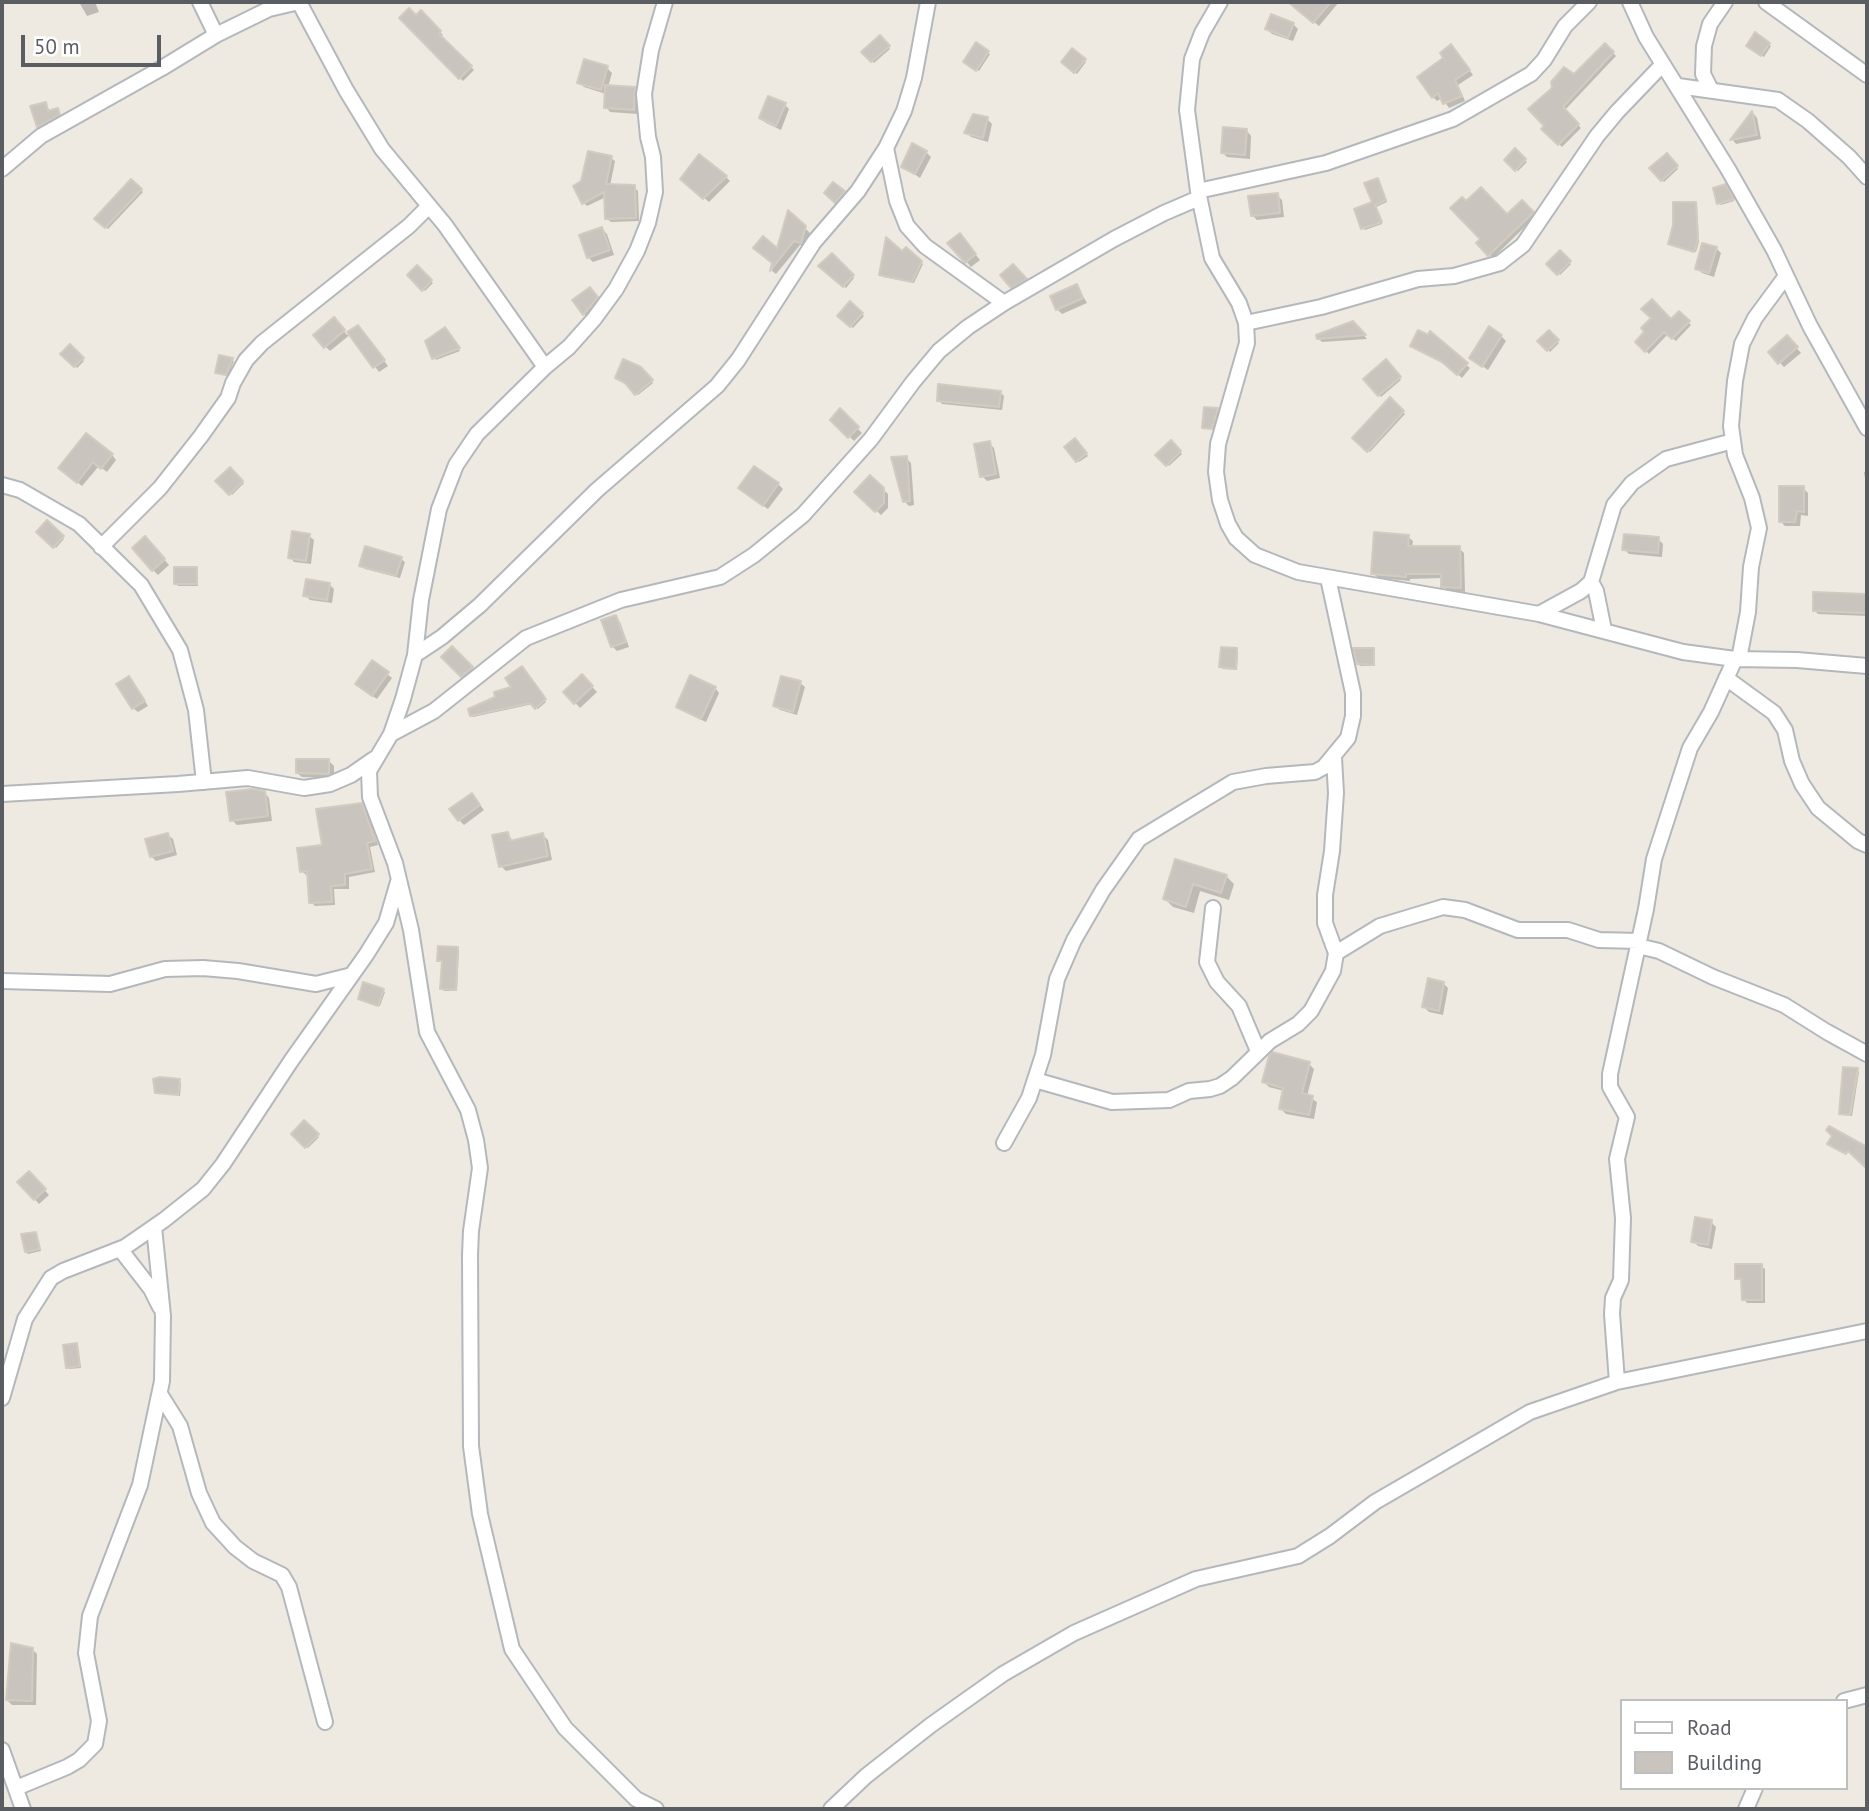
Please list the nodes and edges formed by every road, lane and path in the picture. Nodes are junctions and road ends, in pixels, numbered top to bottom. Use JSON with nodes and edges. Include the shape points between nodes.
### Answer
{"nodes":[{"id":1,"x":200,"y":2,"type":"edge"},
{"id":2,"x":299,"y":2,"type":"edge"},
{"id":3,"x":665,"y":2,"type":"edge"},
{"id":4,"x":929,"y":2,"type":"edge"},
{"id":5,"x":1220,"y":2,"type":"edge"},
{"id":6,"x":1589,"y":2,"type":"edge"},
{"id":7,"x":1630,"y":2,"type":"edge"},
{"id":8,"x":1725,"y":2,"type":"edge"},
{"id":9,"x":1766,"y":2,"type":"edge"},
{"id":10,"x":216,"y":35,"type":"junction"},
{"id":11,"x":1663,"y":64,"type":"junction"},
{"id":12,"x":1867,"y":75,"type":"edge"},
{"id":13,"x":1678,"y":86,"type":"junction"},
{"id":14,"x":1712,"y":90,"type":"junction"},
{"id":15,"x":886,"y":148,"type":"junction"},
{"id":16,"x":2,"y":169,"type":"edge"},
{"id":17,"x":1867,"y":177,"type":"edge"},
{"id":18,"x":1199,"y":195,"type":"junction"},
{"id":19,"x":429,"y":206,"type":"junction"},
{"id":20,"x":1786,"y":276,"type":"junction"},
{"id":21,"x":1003,"y":303,"type":"junction"},
{"id":22,"x":1246,"y":323,"type":"junction"},
{"id":23,"x":545,"y":368,"type":"junction"},
{"id":24,"x":1867,"y":428,"type":"edge"},
{"id":25,"x":1733,"y":441,"type":"junction"},
{"id":26,"x":2,"y":485,"type":"edge"},
{"id":27,"x":102,"y":547,"type":"junction"},
{"id":28,"x":1328,"y":578,"type":"junction"},
{"id":29,"x":1591,"y":582,"type":"junction"},
{"id":30,"x":1539,"y":614,"type":"junction"},
{"id":31,"x":1604,"y":630,"type":"junction"},
{"id":32,"x":415,"y":655,"type":"junction"},
{"id":33,"x":1737,"y":659,"type":"junction"},
{"id":34,"x":1867,"y":666,"type":"edge"},
{"id":35,"x":1726,"y":678,"type":"junction"},
{"id":36,"x":391,"y":734,"type":"junction"},
{"id":37,"x":375,"y":758,"type":"junction"},
{"id":38,"x":1334,"y":758,"type":"junction"},
{"id":39,"x":204,"y":782,"type":"junction"},
{"id":40,"x":2,"y":794,"type":"edge"},
{"id":41,"x":1867,"y":845,"type":"edge"},
{"id":42,"x":399,"y":880,"type":"junction"},
{"id":43,"x":1213,"y":908,"type":"dead end"},
{"id":44,"x":1639,"y":944,"type":"junction"},
{"id":45,"x":1336,"y":953,"type":"junction"},
{"id":46,"x":352,"y":975,"type":"junction"},
{"id":47,"x":2,"y":981,"type":"edge"},
{"id":48,"x":1258,"y":1051,"type":"junction"},
{"id":49,"x":1867,"y":1054,"type":"edge"},
{"id":50,"x":1035,"y":1080,"type":"junction"},
{"id":51,"x":1004,"y":1143,"type":"dead end"},
{"id":52,"x":155,"y":1227,"type":"junction"},
{"id":53,"x":120,"y":1249,"type":"junction"},
{"id":54,"x":163,"y":1314,"type":"junction"},
{"id":55,"x":1867,"y":1331,"type":"edge"},
{"id":56,"x":7,"y":1355,"type":"edge"},
{"id":57,"x":1617,"y":1382,"type":"junction"},
{"id":58,"x":160,"y":1394,"type":"junction"},
{"id":59,"x":2,"y":1398,"type":"edge"},
{"id":60,"x":1867,"y":1695,"type":"edge"},
{"id":61,"x":1848,"y":1700,"type":"edge"},
{"id":62,"x":325,"y":1723,"type":"dead end"},
{"id":63,"x":2,"y":1750,"type":"edge"},
{"id":64,"x":16,"y":1788,"type":"junction"},
{"id":65,"x":1754,"y":1790,"type":"edge"},
{"id":66,"x":23,"y":1809,"type":"edge"},
{"id":67,"x":656,"y":1809,"type":"edge"},
{"id":68,"x":831,"y":1809,"type":"edge"},
{"id":69,"x":1746,"y":1809,"type":"edge"}],
"edges":[{"from":1,"to":10,"type":"street"},
{"from":2,"to":10,"type":"street","via":[[269,9]]},
{"from":2,"to":19,"type":"street","via":[[382,149]]},
{"from":3,"to":23,"type":"street","via":[[644,94],[655,192],[648,223],[616,289],[569,347]]},
{"from":4,"to":15,"type":"street","via":[[914,78]]},
{"from":5,"to":18,"type":"street","via":[[1192,59],[1188,110]]},
{"from":6,"to":18,"type":"street","via":[[1565,26],[1531,74],[1453,119],[1326,163]]},
{"from":7,"to":11,"type":"street"},
{"from":8,"to":14,"type":"street","via":[[1710,24],[1704,46],[1703,74]]},
{"from":9,"to":12,"type":"street"},
{"from":10,"to":16,"type":"street","via":[[41,136]]},
{"from":11,"to":13,"type":"street"},
{"from":11,"to":22,"type":"street","via":[[1597,136],[1523,245],[1500,263]]},
{"from":13,"to":14,"type":"street"},
{"from":13,"to":20,"type":"street"},
{"from":14,"to":17,"type":"street","via":[[1778,100],[1808,121]]},
{"from":15,"to":21,"type":"street","via":[[907,226],[925,246]]},
{"from":15,"to":32,"type":"street","via":[[858,191],[814,242],[717,386],[597,490],[480,605]]},
{"from":18,"to":21,"type":"street"},
{"from":18,"to":22,"type":"street","via":[[1212,258]]},
{"from":19,"to":23,"type":"street"},
{"from":19,"to":27,"type":"street","via":[[262,343],[246,360],[228,398],[185,457]]},
{"from":20,"to":24,"type":"street"},
{"from":20,"to":25,"type":"street","via":[[1742,344],[1735,381]]},
{"from":21,"to":36,"type":"street","via":[[939,351],[871,439],[803,515],[754,555],[720,577],[621,600],[526,638],[434,711]]},
{"from":22,"to":28,"type":"street","via":[[1247,343],[1219,444],[1220,500],[1236,538],[1255,555]]},
{"from":23,"to":32,"type":"street","via":[[477,434],[456,464],[436,521]]},
{"from":25,"to":29,"type":"street","via":[[1666,459],[1632,483],[1614,505]]},
{"from":25,"to":33,"type":"street","via":[[1759,528]]},
{"from":26,"to":27,"type":"street","via":[[20,490],[79,524]]},
{"from":27,"to":39,"type":"street","via":[[141,586],[180,650],[196,710]]},
{"from":28,"to":30,"type":"street"},
{"from":28,"to":38,"type":"street","via":[[1353,694],[1348,738]]},
{"from":29,"to":30,"type":"street"},
{"from":29,"to":31,"type":"street"},
{"from":30,"to":31,"type":"street"},
{"from":31,"to":33,"type":"street","via":[[1683,652]]},
{"from":32,"to":36,"type":"street"},
{"from":33,"to":34,"type":"street"},
{"from":33,"to":35,"type":"street"},
{"from":35,"to":41,"type":"street","via":[[1773,713],[1785,730],[1802,784],[1818,808]]},
{"from":35,"to":44,"type":"street","via":[[1680,775],[1654,859]]},
{"from":36,"to":37,"type":"street"},
{"from":37,"to":39,"type":"street","via":[[330,784],[304,788],[248,778]]},
{"from":37,"to":42,"type":"street","via":[[369,771],[370,797]]},
{"from":38,"to":45,"type":"street","via":[[1336,793],[1325,923]]},
{"from":38,"to":50,"type":"street","via":[[1315,772],[1233,782],[1139,839],[1073,940],[1058,979]]},
{"from":39,"to":40,"type":"street"},
{"from":42,"to":46,"type":"street","via":[[386,923]]},
{"from":42,"to":67,"type":"street","via":[[427,1032],[468,1110],[477,1140],[480,1168],[470,1255],[471,1446],[480,1514],[512,1649],[565,1728],[636,1799]]},
{"from":43,"to":48,"type":"street","via":[[1207,962],[1211,974],[1239,1006]]},
{"from":44,"to":45,"type":"street","via":[[1599,940],[1568,930],[1518,930],[1465,910],[1443,907],[1380,926]]},
{"from":44,"to":49,"type":"street","via":[[1784,1005]]},
{"from":44,"to":57,"type":"street","via":[[1610,1074],[1610,1087],[1628,1117],[1617,1158],[1623,1218],[1621,1280],[1612,1314]]},
{"from":45,"to":48,"type":"street","via":[[1333,971],[1311,1011]]},
{"from":46,"to":47,"type":"street","via":[[316,984],[203,968],[165,969],[110,984]]},
{"from":46,"to":52,"type":"street","via":[[223,1164],[203,1189]]},
{"from":48,"to":50,"type":"street","via":[[1220,1086],[1169,1100],[1112,1102]]},
{"from":50,"to":51,"type":"street"},
{"from":52,"to":53,"type":"street"},
{"from":52,"to":54,"type":"street"},
{"from":53,"to":54,"type":"street","via":[[151,1289]]},
{"from":53,"to":56,"type":"street","via":[[51,1278]]},
{"from":54,"to":58,"type":"street"},
{"from":55,"to":57,"type":"street"},
{"from":56,"to":59,"type":"street"},
{"from":57,"to":68,"type":"street","via":[[1519,1418],[1375,1502],[1298,1556],[1196,1578],[1074,1633],[1003,1674],[931,1726]]},
{"from":58,"to":62,"type":"street","via":[[180,1426],[213,1522],[235,1547],[282,1575],[289,1587]]},
{"from":58,"to":64,"type":"street","via":[[140,1485],[90,1616],[86,1653],[99,1721],[95,1744],[67,1767]]},
{"from":60,"to":61,"type":"street"},
{"from":63,"to":64,"type":"street"},
{"from":64,"to":66,"type":"street"},
{"from":65,"to":69,"type":"street"}]}
